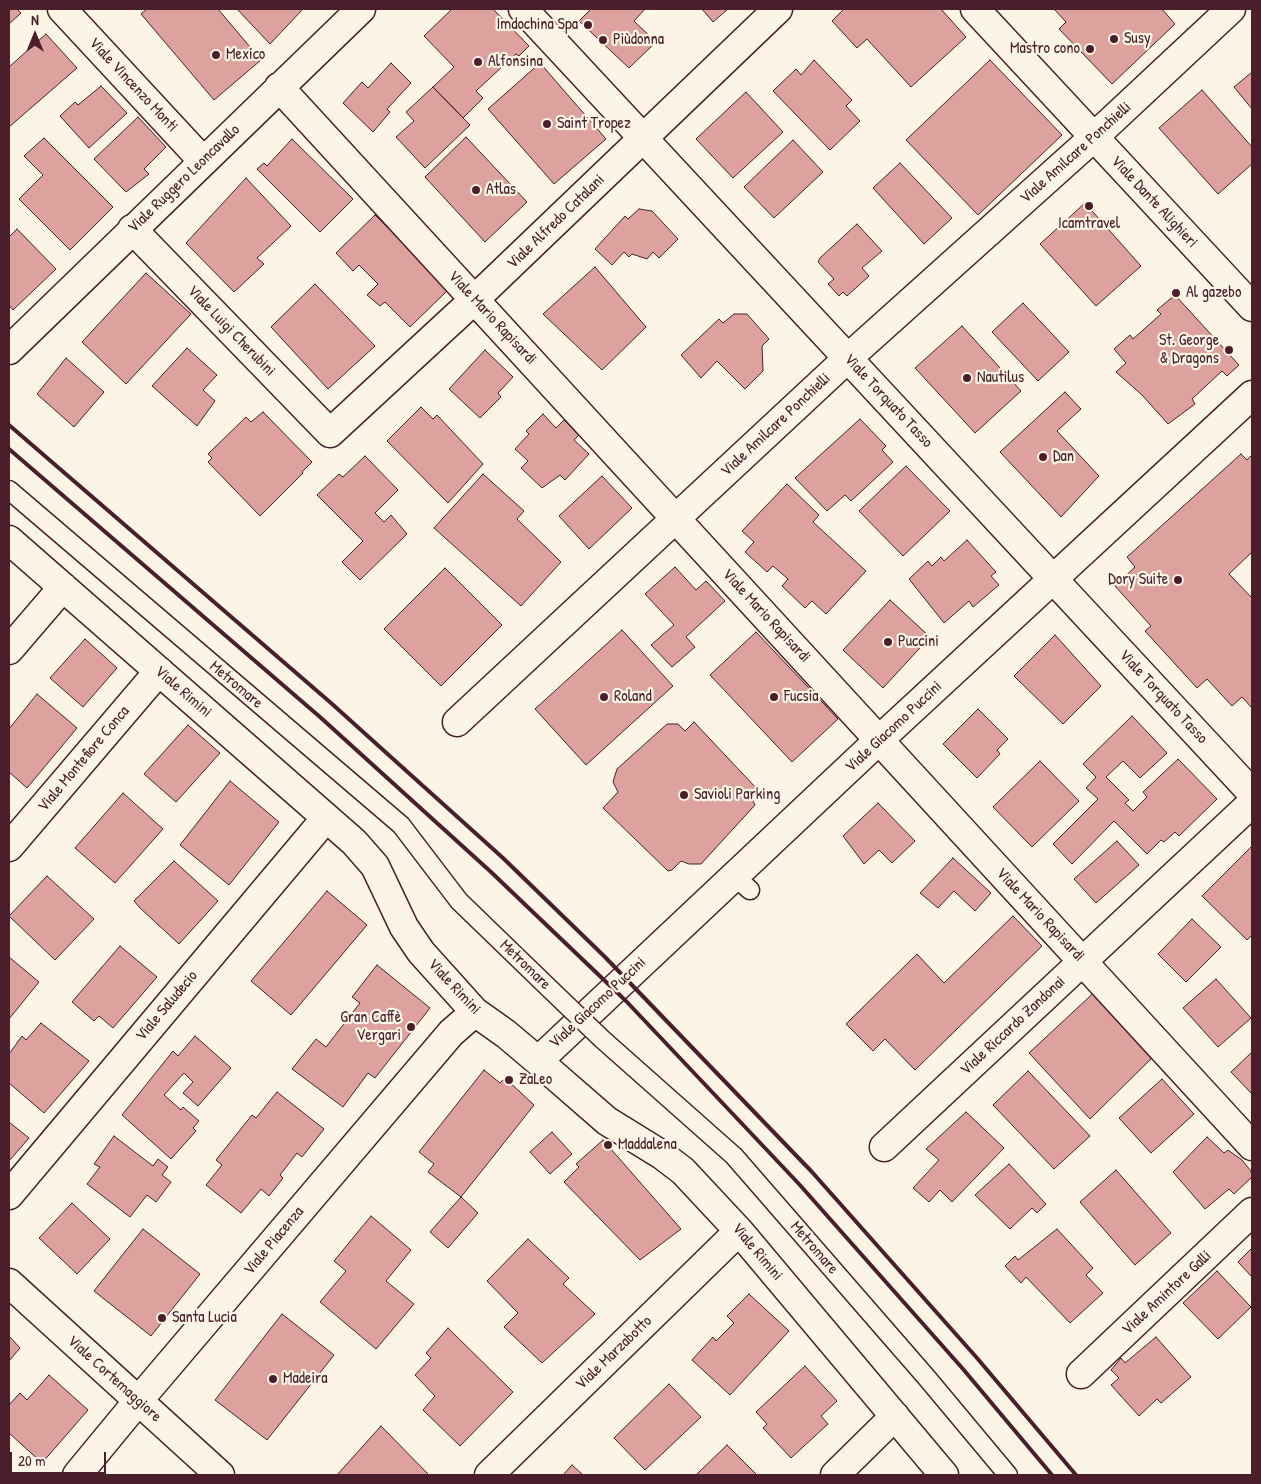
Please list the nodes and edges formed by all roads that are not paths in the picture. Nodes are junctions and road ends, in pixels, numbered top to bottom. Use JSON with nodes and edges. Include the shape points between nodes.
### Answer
{"nodes":[{"id":1,"x":62,"y":9,"type":"edge"},
{"id":2,"x":361,"y":9,"type":"edge"},
{"id":3,"x":523,"y":9,"type":"edge"},
{"id":4,"x":778,"y":9,"type":"edge"},
{"id":5,"x":975,"y":9,"type":"edge"},
{"id":6,"x":1231,"y":9,"type":"edge"},
{"id":7,"x":279,"y":87,"type":"junction"},
{"id":8,"x":644,"y":138,"type":"junction"},
{"id":9,"x":1094,"y":138,"type":"junction"},
{"id":10,"x":203,"y":160,"type":"junction"},
{"id":11,"x":132,"y":229,"type":"junction"},
{"id":12,"x":474,"y":300,"type":"junction"},
{"id":13,"x":1252,"y":307,"type":"edge"},
{"id":14,"x":9,"y":350,"type":"edge"},
{"id":15,"x":848,"y":358,"type":"junction"},
{"id":16,"x":1252,"y":395,"type":"edge"},
{"id":17,"x":330,"y":433,"type":"joint"},
{"id":18,"x":9,"y":490,"type":"edge"},
{"id":19,"x":676,"y":518,"type":"junction"},
{"id":20,"x":9,"y":540,"type":"edge"},
{"id":21,"x":1053,"y":579,"type":"junction"},
{"id":22,"x":63,"y":587,"type":"junction"},
{"id":23,"x":9,"y":650,"type":"edge"},
{"id":24,"x":159,"y":671,"type":"junction"},
{"id":25,"x":458,"y":722,"type":"dead end"},
{"id":26,"x":880,"y":740,"type":"junction"},
{"id":27,"x":1252,"y":793,"type":"edge"},
{"id":28,"x":1252,"y":803,"type":"edge"},
{"id":29,"x":326,"y":818,"type":"junction"},
{"id":30,"x":9,"y":847,"type":"edge"},
{"id":31,"x":1083,"y":961,"type":"junction"},
{"id":32,"x":474,"y":1012,"type":"junction"},
{"id":33,"x":538,"y":1061,"type":"junction"},
{"id":34,"x":1252,"y":1146,"type":"edge"},
{"id":35,"x":884,"y":1147,"type":"dead end"},
{"id":36,"x":9,"y":1195,"type":"edge"},
{"id":37,"x":1252,"y":1212,"type":"edge"},
{"id":38,"x":739,"y":1231,"type":"junction"},
{"id":39,"x":9,"y":1283,"type":"edge"},
{"id":40,"x":1081,"y":1374,"type":"dead end"},
{"id":41,"x":138,"y":1401,"type":"junction"},
{"id":42,"x":895,"y":1416,"type":"junction"},
{"id":43,"x":78,"y":1475,"type":"edge"},
{"id":44,"x":220,"y":1475,"type":"edge"},
{"id":45,"x":489,"y":1475,"type":"edge"},
{"id":46,"x":835,"y":1475,"type":"edge"},
{"id":47,"x":944,"y":1475,"type":"edge"},
{"id":48,"x":1008,"y":1475,"type":"edge"}],
"edges":[{"from":1,"to":10,"type":"street","name":"Viale Vincenzo Monti"},
{"from":2,"to":7,"type":"street","name":"Viale Ruggero Leoncavallo"},
{"from":3,"to":8,"type":"street","name":"Viale Torquato Tasso"},
{"from":4,"to":8,"type":"street","name":"Viale Alfredo Catalani"},
{"from":5,"to":9,"type":"street","name":"Viale Dante Alighieri"},
{"from":6,"to":9,"type":"street","name":"Viale Amilcare Ponchielli"},
{"from":7,"to":10,"type":"street","name":"Viale Ruggero Leoncavallo"},
{"from":7,"to":12,"type":"street","name":"Viale Mario Rapisardi"},
{"from":8,"to":12,"type":"street","name":"Viale Alfredo Catalani"},
{"from":8,"to":15,"type":"street","name":"Viale Torquato Tasso"},
{"from":9,"to":13,"type":"street","name":"Viale Dante Alighieri"},
{"from":9,"to":15,"type":"street","name":"Viale Amilcare Ponchielli"},
{"from":10,"to":11,"type":"street","name":"Viale Ruggero Leoncavallo"},
{"from":11,"to":14,"type":"street","name":"Viale Ruggero Leoncavallo"},
{"from":11,"to":17,"type":"street","name":"Viale Luigi Cherubini"},
{"from":12,"to":17,"type":"street","name":"Viale Alfredo Catalani"},
{"from":12,"to":19,"type":"street","name":"Viale Mario Rapisardi"},
{"from":15,"to":19,"type":"street","name":"Viale Amilcare Ponchielli"},
{"from":15,"to":21,"type":"street","name":"Viale Torquato Tasso"},
{"from":16,"to":21,"type":"street","name":"Viale Giacomo Puccini"},
{"from":18,"to":48,"type":"lane","name":"Metromare","bridge":true,"via":[[401,825],[459,901],[602,1039],[734,1156],[928,1378]]},
{"from":19,"to":25,"type":"street","name":"Viale Amilcare Ponchielli"},
{"from":19,"to":26,"type":"street","name":"Viale Mario Rapisardi"},
{"from":20,"to":22,"type":"street","name":"Viale Rimini"},
{"from":21,"to":26,"type":"street","name":"Viale Giacomo Puccini"},
{"from":21,"to":27,"type":"street","name":"Viale Torquato Tasso"},
{"from":22,"to":23,"type":"street"},
{"from":22,"to":24,"type":"street","name":"Viale Rimini"},
{"from":24,"to":29,"type":"street","name":"Viale Rimini"},
{"from":24,"to":30,"type":"street","name":"Viale Montefiore Conca"},
{"from":26,"to":31,"type":"street","name":"Viale Mario Rapisardi"},
{"from":26,"to":33,"type":"street","name":"Viale Giacomo Puccini","via":[[742,883]]},
{"from":28,"to":31,"type":"street","name":"Viale Riccardo Zandonai"},
{"from":29,"to":32,"type":"street","name":"Viale Rimini","via":[[375,866],[404,926]]},
{"from":29,"to":36,"type":"street","name":"Viale Saludecio"},
{"from":31,"to":34,"type":"street","name":"Viale Mario Rapisardi"},
{"from":31,"to":35,"type":"street","name":"Viale Riccardo Zandonai"},
{"from":32,"to":33,"type":"street","name":"Viale Rimini"},
{"from":32,"to":41,"type":"street","name":"Viale Piacenza","via":[[450,1033]]},
{"from":33,"to":38,"type":"street","name":"Viale Rimini","via":[[606,1121],[683,1171]]},
{"from":37,"to":40,"type":"street","name":"Viale Amintore Galli"},
{"from":38,"to":42,"type":"street","name":"Viale Rimini"},
{"from":38,"to":45,"type":"street","name":"Viale Marzabotto"},
{"from":39,"to":41,"type":"street","name":"Viale Cortemaggiore"},
{"from":41,"to":43,"type":"street","name":"Viale Piacenza"},
{"from":41,"to":44,"type":"street","name":"Viale Cortemaggiore"},
{"from":42,"to":46,"type":"street"},
{"from":42,"to":47,"type":"street","name":"Viale Rimini"}]}
